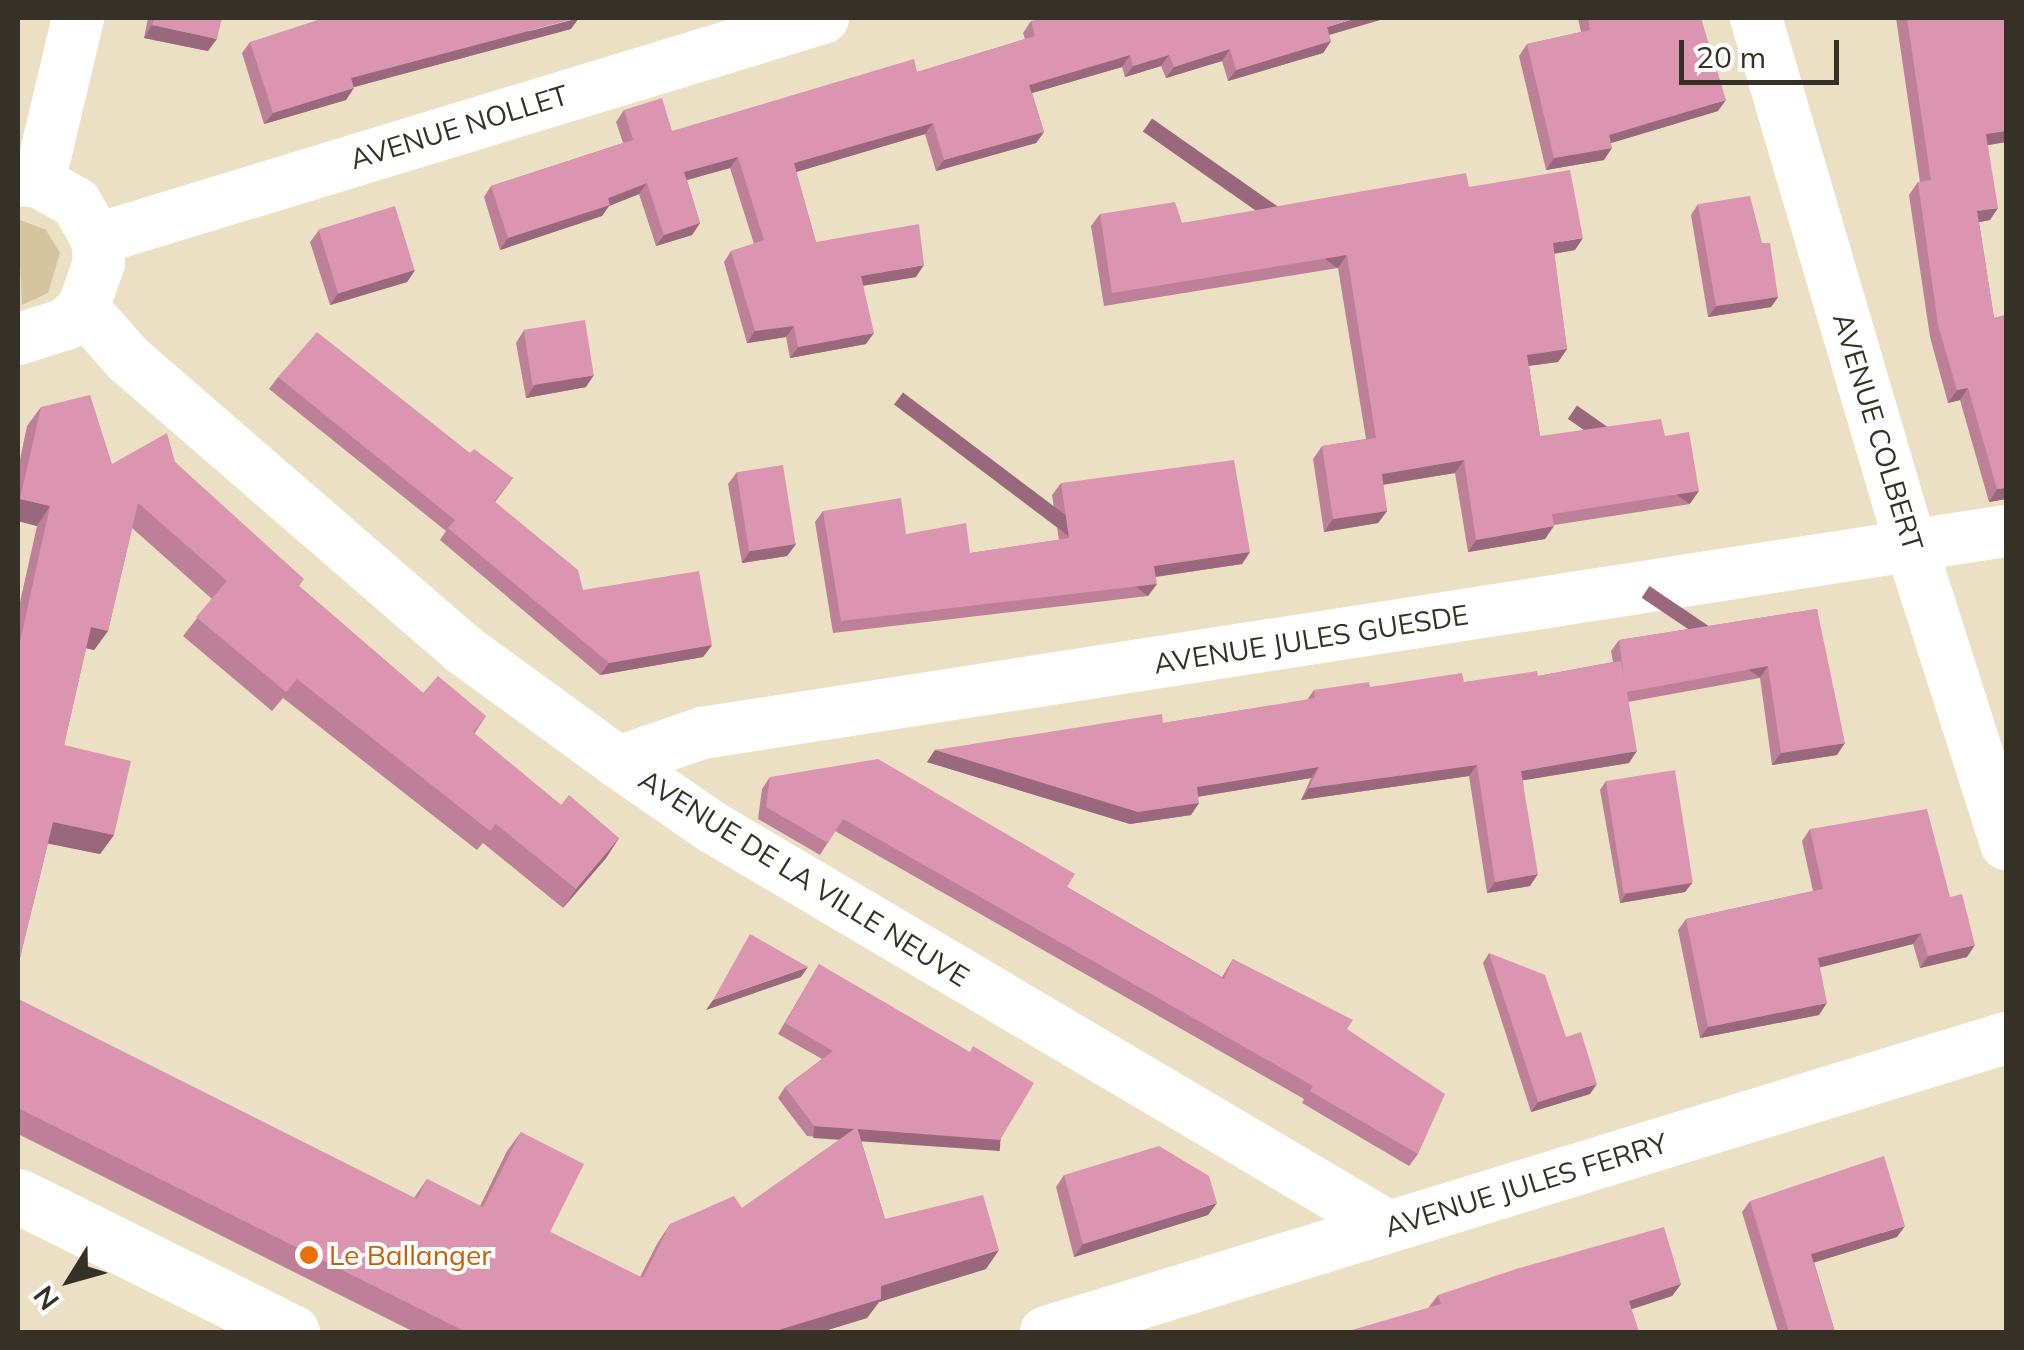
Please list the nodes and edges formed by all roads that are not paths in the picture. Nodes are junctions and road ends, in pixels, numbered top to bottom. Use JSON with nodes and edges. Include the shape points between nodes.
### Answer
{"nodes":[{"id":1,"x":78,"y":18,"type":"edge"},
{"id":2,"x":823,"y":18,"type":"edge"},
{"id":3,"x":1756,"y":18,"type":"edge"},
{"id":4,"x":28,"y":181,"type":"edge"},
{"id":5,"x":96,"y":239,"type":"junction"},
{"id":6,"x":83,"y":308,"type":"junction"},
{"id":7,"x":18,"y":339,"type":"edge"},
{"id":8,"x":2006,"y":531,"type":"edge"},
{"id":9,"x":1911,"y":546,"type":"junction"},
{"id":10,"x":618,"y":762,"type":"junction"},
{"id":11,"x":2006,"y":844,"type":"edge"},
{"id":12,"x":2006,"y":1038,"type":"edge"},
{"id":13,"x":18,"y":1196,"type":"edge"},
{"id":14,"x":1389,"y":1228,"type":"junction"},
{"id":15,"x":292,"y":1332,"type":"edge"},
{"id":16,"x":1046,"y":1332,"type":"edge"}],
"edges":[{"from":1,"to":4,"type":"street"},
{"from":2,"to":5,"type":"street","name":"AVENUE NOLLET"},
{"from":3,"to":9,"type":"street","name":"AVENUE COLBERT"},
{"from":4,"to":5,"type":"street","via":[[76,203]]},
{"from":5,"to":6,"type":"street","via":[[99,263]]},
{"from":6,"to":7,"type":"street","via":[[46,335]]},
{"from":6,"to":10,"type":"street","name":"AVENUE DE LA VILLE NEUVE","via":[[128,360],[464,650]]},
{"from":8,"to":9,"type":"street","name":"AVENUE JULES GUESDE"},
{"from":9,"to":10,"type":"street","name":"AVENUE JULES GUESDE","via":[[702,733]]},
{"from":9,"to":11,"type":"street","name":"AVENUE COLBERT"},
{"from":10,"to":14,"type":"street","name":"AVENUE DE LA VILLE NEUVE","via":[[712,827]]},
{"from":12,"to":14,"type":"street","name":"AVENUE JULES FERRY"},
{"from":13,"to":15,"type":"main road"},
{"from":14,"to":16,"type":"street","name":"AVENUE JULES FERRY"}]}
